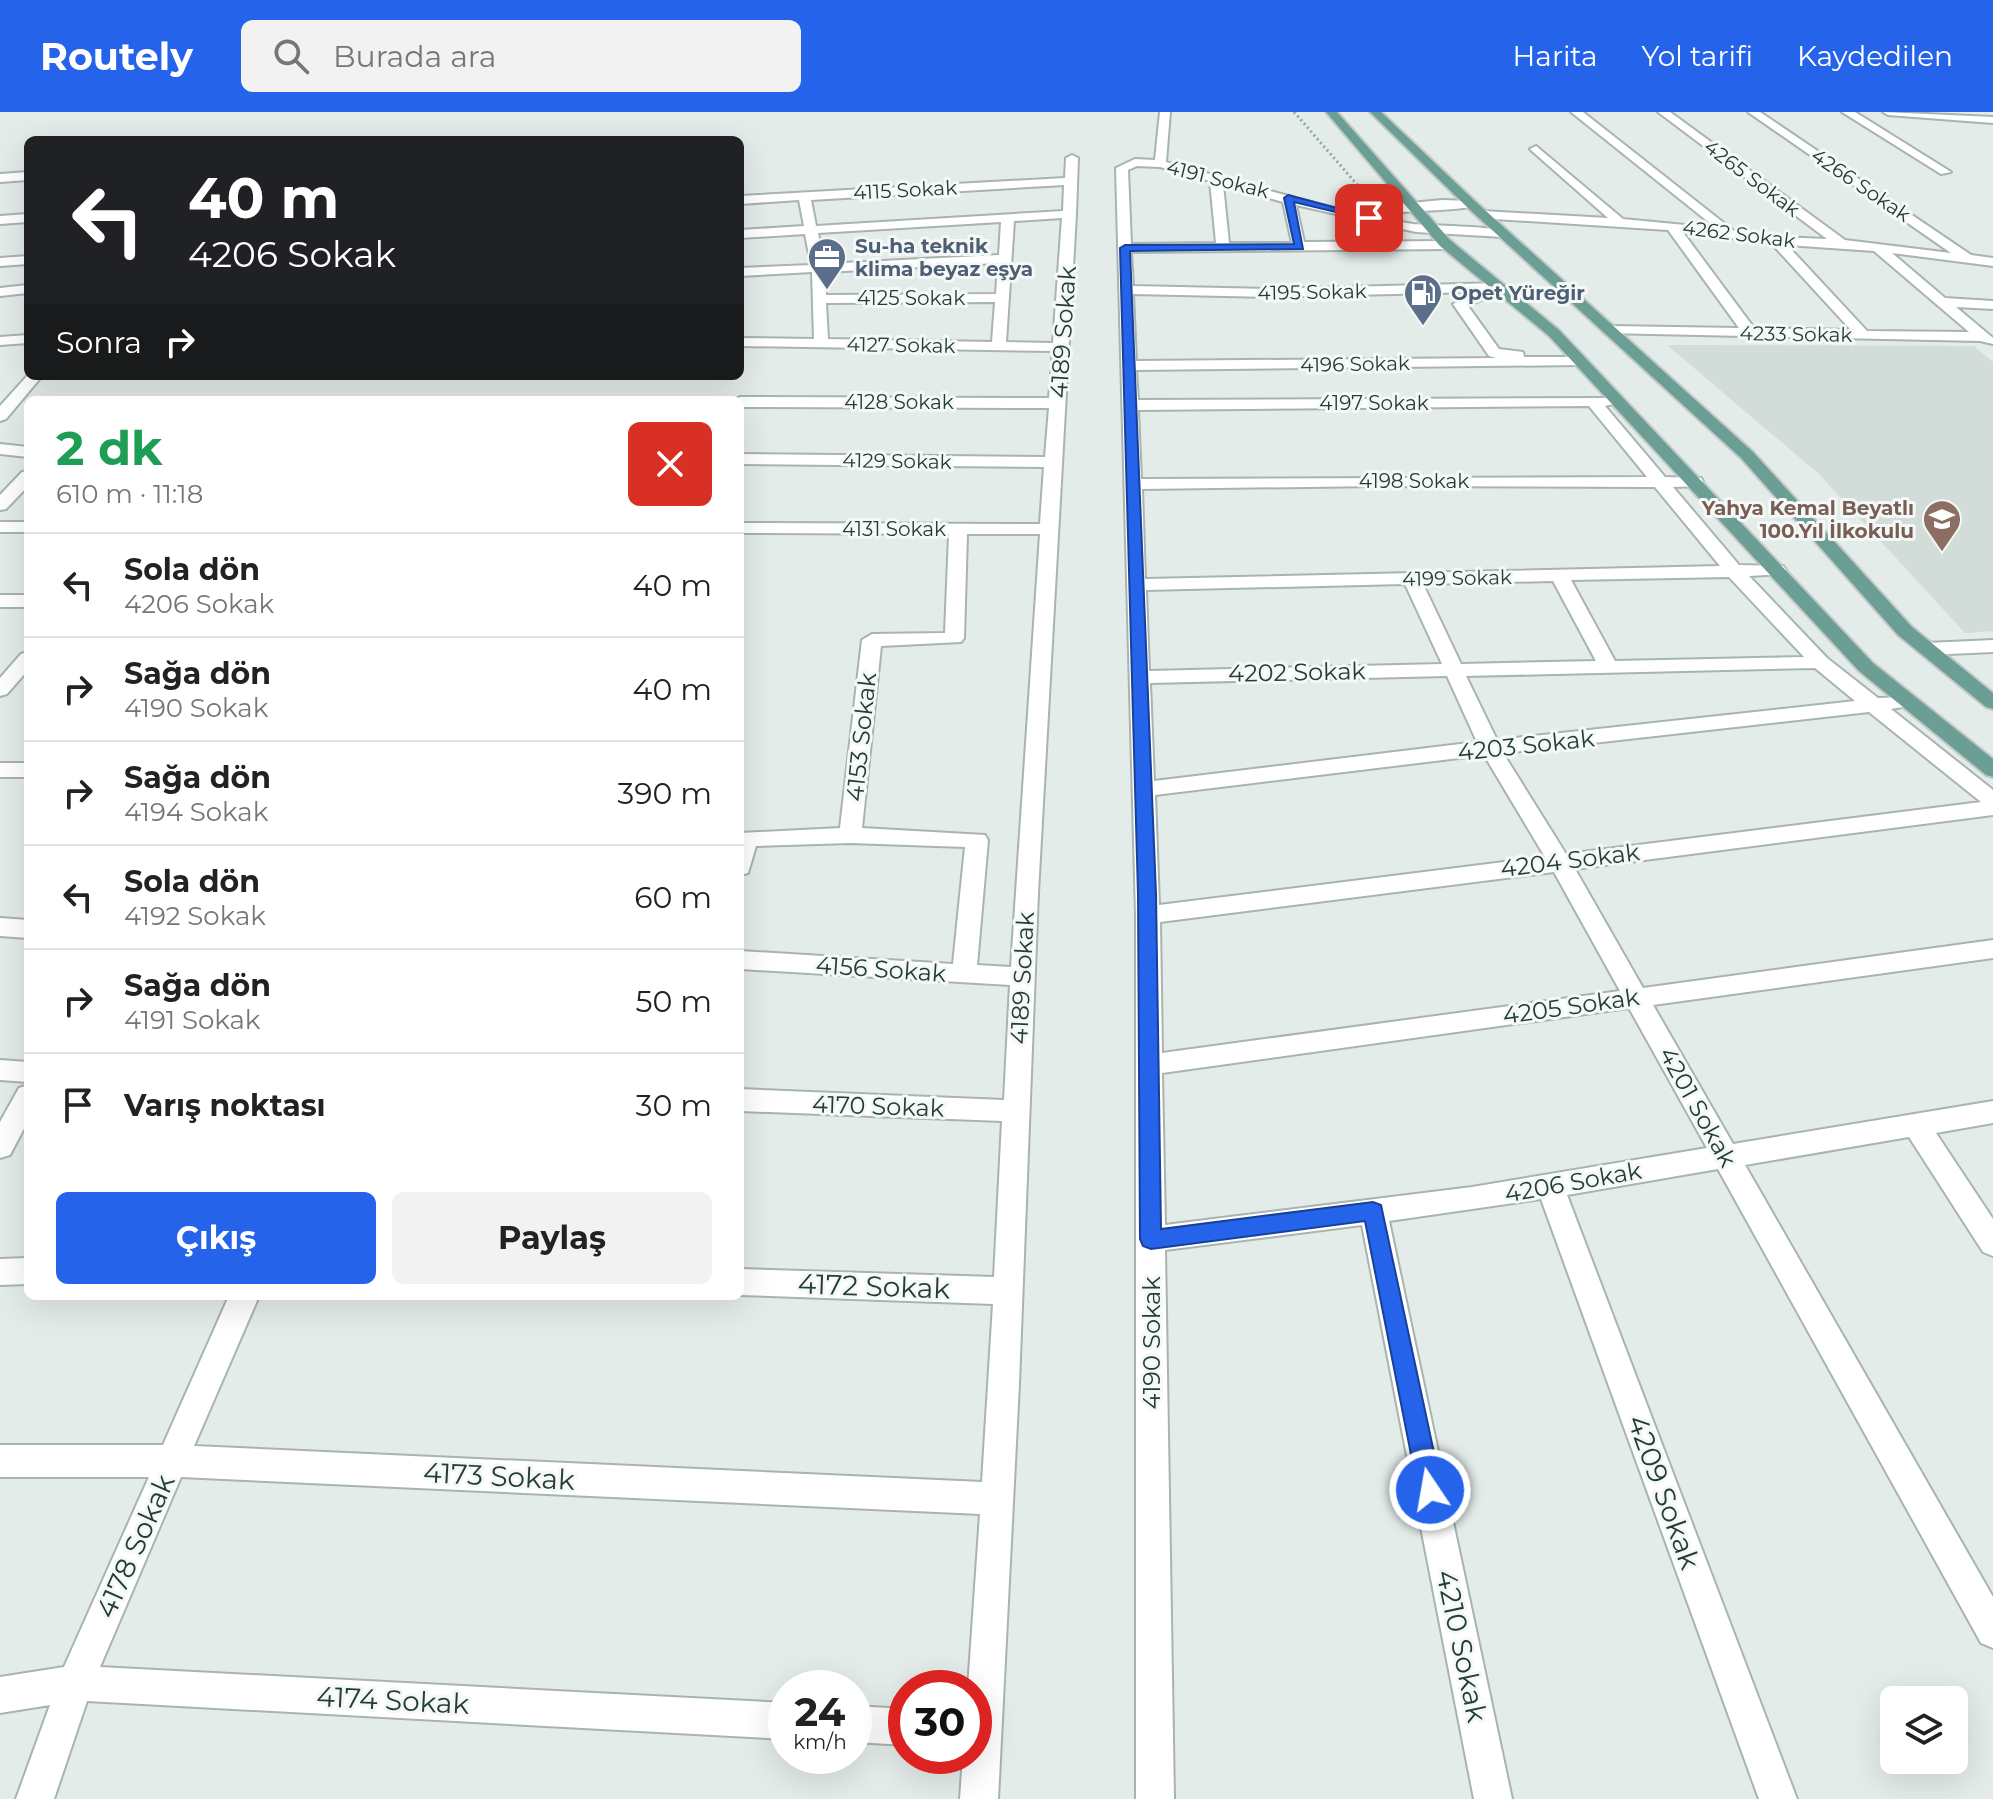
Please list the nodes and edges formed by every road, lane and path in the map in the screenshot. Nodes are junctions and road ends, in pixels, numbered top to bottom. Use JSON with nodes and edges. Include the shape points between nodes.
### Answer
{"nodes":[{"id":1,"x":1165,"y":112,"type":"edge"},
{"id":2,"x":1331,"y":112,"type":"edge"},
{"id":3,"x":1375,"y":112,"type":"edge"},
{"id":4,"x":1576,"y":112,"type":"edge"},
{"id":5,"x":1663,"y":112,"type":"edge"},
{"id":6,"x":1753,"y":112,"type":"edge"},
{"id":7,"x":1847,"y":112,"type":"edge"},
{"id":8,"x":1888,"y":112,"type":"edge"},
{"id":9,"x":1993,"y":120,"type":"edge"},
{"id":10,"x":1536,"y":149,"type":"dead end"},
{"id":11,"x":1160,"y":164,"type":"junction"},
{"id":12,"x":1122,"y":168,"type":"joint"},
{"id":13,"x":1071,"y":170,"type":"joint"},
{"id":14,"x":1945,"y":172,"type":"dead end"},
{"id":15,"x":24,"y":176,"type":"edge"},
{"id":16,"x":0,"y":178,"type":"edge"},
{"id":17,"x":1216,"y":178,"type":"junction"},
{"id":18,"x":804,"y":196,"type":"junction"},
{"id":19,"x":1288,"y":198,"type":"junction"},
{"id":20,"x":744,"y":200,"type":"edge"},
{"id":21,"x":1411,"y":207,"type":"junction"},
{"id":22,"x":1478,"y":210,"type":"junction"},
{"id":23,"x":1344,"y":212,"type":"junction"},
{"id":24,"x":1070,"y":214,"type":"junction"},
{"id":25,"x":24,"y":218,"type":"edge"},
{"id":26,"x":1008,"y":218,"type":"junction"},
{"id":27,"x":0,"y":220,"type":"edge"},
{"id":28,"x":1618,"y":221,"type":"junction"},
{"id":29,"x":1672,"y":226,"type":"junction"},
{"id":30,"x":811,"y":230,"type":"junction"},
{"id":31,"x":1434,"y":231,"type":"junction"},
{"id":32,"x":1503,"y":233,"type":"junction"},
{"id":33,"x":744,"y":234,"type":"edge"},
{"id":34,"x":1729,"y":234,"type":"junction"},
{"id":35,"x":1776,"y":241,"type":"junction"},
{"id":36,"x":1841,"y":243,"type":"junction"},
{"id":37,"x":1448,"y":245,"type":"junction"},
{"id":38,"x":1299,"y":247,"type":"junction"},
{"id":39,"x":1125,"y":248,"type":"junction"},
{"id":40,"x":1223,"y":248,"type":"junction"},
{"id":41,"x":1879,"y":249,"type":"junction"},
{"id":42,"x":1007,"y":259,"type":"junction"},
{"id":43,"x":1969,"y":259,"type":"junction"},
{"id":44,"x":24,"y":260,"type":"edge"},
{"id":45,"x":0,"y":262,"type":"edge"},
{"id":46,"x":1993,"y":262,"type":"edge"},
{"id":47,"x":818,"y":267,"type":"junction"},
{"id":48,"x":744,"y":272,"type":"edge"},
{"id":49,"x":1499,"y":287,"type":"junction"},
{"id":50,"x":24,"y":289,"type":"edge"},
{"id":51,"x":1126,"y":290,"type":"junction"},
{"id":52,"x":0,"y":292,"type":"edge"},
{"id":53,"x":1003,"y":298,"type":"junction"},
{"id":54,"x":819,"y":299,"type":"junction"},
{"id":55,"x":1942,"y":302,"type":"junction"},
{"id":56,"x":1993,"y":305,"type":"edge"},
{"id":57,"x":1609,"y":330,"type":"junction"},
{"id":58,"x":1750,"y":333,"type":"junction"},
{"id":59,"x":1863,"y":335,"type":"junction"},
{"id":60,"x":24,"y":339,"type":"edge"},
{"id":61,"x":0,"y":341,"type":"edge"},
{"id":62,"x":1988,"y":341,"type":"edge"},
{"id":63,"x":744,"y":342,"type":"edge"},
{"id":64,"x":821,"y":343,"type":"junction"},
{"id":65,"x":999,"y":346,"type":"junction"},
{"id":66,"x":1062,"y":347,"type":"junction"},
{"id":67,"x":1581,"y":361,"type":"junction"},
{"id":68,"x":1129,"y":366,"type":"junction"},
{"id":69,"x":32,"y":380,"type":"edge"},
{"id":70,"x":14,"y":401,"type":"edge"},
{"id":71,"x":1593,"y":401,"type":"junction"},
{"id":72,"x":1618,"y":401,"type":"junction"},
{"id":73,"x":744,"y":402,"type":"edge"},
{"id":74,"x":1058,"y":403,"type":"junction"},
{"id":75,"x":1130,"y":405,"type":"junction"},
{"id":76,"x":0,"y":416,"type":"edge"},
{"id":77,"x":0,"y":449,"type":"edge"},
{"id":78,"x":24,"y":452,"type":"edge"},
{"id":79,"x":744,"y":459,"type":"edge"},
{"id":80,"x":1054,"y":462,"type":"junction"},
{"id":81,"x":24,"y":480,"type":"edge"},
{"id":82,"x":1659,"y":482,"type":"junction"},
{"id":83,"x":1695,"y":482,"type":"junction"},
{"id":84,"x":1133,"y":484,"type":"junction"},
{"id":85,"x":0,"y":505,"type":"edge"},
{"id":86,"x":0,"y":527,"type":"edge"},
{"id":87,"x":24,"y":527,"type":"edge"},
{"id":88,"x":744,"y":528,"type":"edge"},
{"id":89,"x":958,"y":529,"type":"junction"},
{"id":90,"x":1049,"y":529,"type":"junction"},
{"id":91,"x":1777,"y":570,"type":"junction"},
{"id":92,"x":1734,"y":571,"type":"junction"},
{"id":93,"x":1559,"y":575,"type":"junction"},
{"id":94,"x":1412,"y":579,"type":"junction"},
{"id":95,"x":1137,"y":585,"type":"junction"},
{"id":96,"x":0,"y":601,"type":"edge"},
{"id":97,"x":24,"y":601,"type":"edge"},
{"id":98,"x":1993,"y":646,"type":"edge"},
{"id":99,"x":1927,"y":649,"type":"junction"},
{"id":100,"x":24,"y":662,"type":"edge"},
{"id":101,"x":1820,"y":662,"type":"junction"},
{"id":102,"x":1608,"y":666,"type":"junction"},
{"id":103,"x":1453,"y":668,"type":"junction"},
{"id":104,"x":1140,"y":677,"type":"junction"},
{"id":105,"x":24,"y":685,"type":"edge"},
{"id":106,"x":1,"y":686,"type":"edge"},
{"id":107,"x":1908,"y":701,"type":"junction"},
{"id":108,"x":1993,"y":703,"type":"edge"},
{"id":109,"x":1876,"y":705,"type":"junction"},
{"id":110,"x":1490,"y":748,"type":"junction"},
{"id":111,"x":0,"y":770,"type":"edge"},
{"id":112,"x":24,"y":770,"type":"edge"},
{"id":113,"x":1993,"y":770,"type":"edge"},
{"id":114,"x":1144,"y":789,"type":"junction"},
{"id":115,"x":1993,"y":801,"type":"edge"},
{"id":116,"x":1993,"y":808,"type":"edge"},
{"id":117,"x":850,"y":835,"type":"junction"},
{"id":118,"x":744,"y":851,"type":"edge"},
{"id":119,"x":1559,"y":861,"type":"junction"},
{"id":120,"x":1148,"y":915,"type":"junction"},
{"id":121,"x":0,"y":927,"type":"edge"},
{"id":122,"x":24,"y":929,"type":"edge"},
{"id":123,"x":1993,"y":949,"type":"edge"},
{"id":124,"x":744,"y":960,"type":"edge"},
{"id":125,"x":964,"y":974,"type":"junction"},
{"id":126,"x":1022,"y":977,"type":"junction"},
{"id":127,"x":1636,"y":997,"type":"junction"},
{"id":128,"x":1149,"y":1065,"type":"junction"},
{"id":129,"x":0,"y":1070,"type":"edge"},
{"id":130,"x":24,"y":1072,"type":"edge"},
{"id":131,"x":744,"y":1100,"type":"edge"},
{"id":132,"x":24,"y":1103,"type":"edge"},
{"id":133,"x":1016,"y":1111,"type":"junction"},
{"id":134,"x":1993,"y":1112,"type":"edge"},
{"id":135,"x":1916,"y":1125,"type":"junction"},
{"id":136,"x":0,"y":1147,"type":"edge"},
{"id":137,"x":1725,"y":1157,"type":"junction"},
{"id":138,"x":1550,"y":1186,"type":"junction"},
{"id":139,"x":1373,"y":1211,"type":"junction"},
{"id":140,"x":1151,"y":1239,"type":"junction"},
{"id":141,"x":1993,"y":1243,"type":"edge"},
{"id":142,"x":24,"y":1271,"type":"edge"},
{"id":143,"x":0,"y":1272,"type":"edge"},
{"id":144,"x":744,"y":1282,"type":"edge"},
{"id":145,"x":1008,"y":1291,"type":"junction"},
{"id":146,"x":242,"y":1300,"type":"edge"},
{"id":147,"x":0,"y":1461,"type":"edge"},
{"id":148,"x":172,"y":1461,"type":"junction"},
{"id":149,"x":998,"y":1499,"type":"junction"},
{"id":150,"x":1993,"y":1631,"type":"edge"},
{"id":151,"x":983,"y":1670,"type":"edge"},
{"id":152,"x":75,"y":1683,"type":"junction"},
{"id":153,"x":0,"y":1695,"type":"edge"},
{"id":154,"x":768,"y":1720,"type":"edge"},
{"id":155,"x":979,"y":1774,"type":"edge"},
{"id":156,"x":35,"y":1799,"type":"edge"},
{"id":157,"x":979,"y":1799,"type":"edge"},
{"id":158,"x":1155,"y":1799,"type":"edge"},
{"id":159,"x":1493,"y":1799,"type":"edge"},
{"id":160,"x":1778,"y":1799,"type":"edge"}],
"edges":[{"from":1,"to":11,"type":"street"},
{"from":2,"to":21,"type":"main road"},
{"from":3,"to":22,"type":"main road"},
{"from":4,"to":34,"type":"street"},
{"from":5,"to":36,"type":"street","name":"4265 Sokak"},
{"from":6,"to":43,"type":"street","name":"4266 Sokak"},
{"from":7,"to":14,"type":"street"},
{"from":8,"to":9,"type":"street"},
{"from":10,"to":28,"type":"street"},
{"from":11,"to":12,"type":"street","name":"4191 Sokak","via":[[1135,162]]},
{"from":11,"to":17,"type":"street","name":"4191 Sokak"},
{"from":12,"to":39,"type":"street","name":"4190 Sokak"},
{"from":13,"to":18,"type":"street","name":"4115 Sokak"},
{"from":13,"to":24,"type":"street","name":"4189 Sokak"},
{"from":15,"to":16,"type":"street"},
{"from":17,"to":19,"type":"street","name":"4191 Sokak"},
{"from":17,"to":40,"type":"street"},
{"from":18,"to":20,"type":"street","name":"4115 Sokak"},
{"from":18,"to":30,"type":"street"},
{"from":19,"to":23,"type":"street","name":"4191 Sokak"},
{"from":19,"to":38,"type":"street"},
{"from":21,"to":22,"type":"street","name":"4262 Sokak"},
{"from":21,"to":23,"type":"street","name":"4262 Sokak"},
{"from":21,"to":31,"type":"main road"},
{"from":22,"to":28,"type":"street","name":"4262 Sokak"},
{"from":22,"to":32,"type":"main road"},
{"from":23,"to":31,"type":"street","name":"4191 Sokak"},
{"from":24,"to":26,"type":"street"},
{"from":24,"to":66,"type":"street","name":"4189 Sokak"},
{"from":25,"to":27,"type":"street"},
{"from":26,"to":30,"type":"street"},
{"from":26,"to":42,"type":"street"},
{"from":28,"to":29,"type":"street","name":"4262 Sokak"},
{"from":29,"to":34,"type":"street","name":"4262 Sokak"},
{"from":29,"to":58,"type":"street"},
{"from":30,"to":33,"type":"street"},
{"from":30,"to":47,"type":"street"},
{"from":31,"to":32,"type":"street","name":"4191 Sokak"},
{"from":31,"to":37,"type":"main road"},
{"from":32,"to":57,"type":"main road"},
{"from":34,"to":35,"type":"street","name":"4262 Sokak"},
{"from":35,"to":36,"type":"street","name":"4262 Sokak"},
{"from":35,"to":59,"type":"street"},
{"from":36,"to":41,"type":"street","name":"4262 Sokak"},
{"from":37,"to":38,"type":"street"},
{"from":37,"to":49,"type":"main road"},
{"from":38,"to":40,"type":"street"},
{"from":39,"to":40,"type":"street"},
{"from":39,"to":51,"type":"street","name":"4190 Sokak"},
{"from":41,"to":43,"type":"street","name":"4262 Sokak"},
{"from":41,"to":55,"type":"street"},
{"from":42,"to":47,"type":"street"},
{"from":42,"to":53,"type":"street"},
{"from":43,"to":46,"type":"street","name":"4262 Sokak"},
{"from":44,"to":45,"type":"street"},
{"from":47,"to":48,"type":"street"},
{"from":47,"to":54,"type":"street"},
{"from":49,"to":51,"type":"street","name":"4195 Sokak","via":[[1270,293]]},
{"from":49,"to":67,"type":"main road"},
{"from":49,"to":67,"type":"street","via":[[1460,304],[1494,353]]},
{"from":50,"to":52,"type":"street"},
{"from":51,"to":68,"type":"street","name":"4190 Sokak"},
{"from":53,"to":54,"type":"street","name":"4125 Sokak"},
{"from":53,"to":65,"type":"street"},
{"from":54,"to":64,"type":"street"},
{"from":55,"to":56,"type":"street"},
{"from":55,"to":62,"type":"street"},
{"from":57,"to":58,"type":"street","name":"4233 Sokak"},
{"from":57,"to":99,"type":"main road","via":[[1747,455]]},
{"from":58,"to":59,"type":"street","name":"4233 Sokak"},
{"from":59,"to":62,"type":"street","name":"4233 Sokak"},
{"from":60,"to":61,"type":"street"},
{"from":63,"to":64,"type":"street","name":"4127 Sokak"},
{"from":64,"to":65,"type":"street","name":"4127 Sokak"},
{"from":65,"to":66,"type":"street","name":"4127 Sokak"},
{"from":66,"to":74,"type":"street","name":"4189 Sokak"},
{"from":67,"to":68,"type":"street","name":"4196 Sokak"},
{"from":67,"to":72,"type":"main road"},
{"from":68,"to":75,"type":"street","name":"4190 Sokak"},
{"from":69,"to":70,"type":"street"},
{"from":70,"to":76,"type":"street"},
{"from":71,"to":72,"type":"street","name":"4197 Sokak"},
{"from":71,"to":75,"type":"street","name":"4197 Sokak"},
{"from":71,"to":82,"type":"street"},
{"from":72,"to":83,"type":"main road"},
{"from":73,"to":74,"type":"street","name":"4128 Sokak"},
{"from":74,"to":80,"type":"street","name":"4189 Sokak"},
{"from":75,"to":84,"type":"street","name":"4190 Sokak"},
{"from":77,"to":78,"type":"street"},
{"from":79,"to":80,"type":"street","name":"4129 Sokak"},
{"from":80,"to":90,"type":"street","name":"4189 Sokak"},
{"from":81,"to":85,"type":"street"},
{"from":82,"to":83,"type":"street","name":"4198 Sokak"},
{"from":82,"to":84,"type":"street","name":"4198 Sokak"},
{"from":82,"to":92,"type":"street"},
{"from":83,"to":91,"type":"main road"},
{"from":84,"to":95,"type":"street","name":"4190 Sokak"},
{"from":86,"to":87,"type":"street"},
{"from":88,"to":89,"type":"street","name":"4131 Sokak"},
{"from":89,"to":90,"type":"street","name":"4131 Sokak"},
{"from":89,"to":117,"type":"street","name":"4153 Sokak","via":[[954,638],[872,640]]},
{"from":90,"to":126,"type":"street","name":"4189 Sokak"},
{"from":91,"to":92,"type":"street","name":"4199 Sokak"},
{"from":91,"to":107,"type":"main road","via":[[1866,667]]},
{"from":92,"to":93,"type":"street","name":"4199 Sokak"},
{"from":92,"to":101,"type":"street"},
{"from":93,"to":94,"type":"street","name":"4199 Sokak"},
{"from":93,"to":102,"type":"street"},
{"from":94,"to":95,"type":"street","name":"4199 Sokak"},
{"from":94,"to":103,"type":"street","name":"4201 Sokak"},
{"from":95,"to":104,"type":"street","name":"4190 Sokak"},
{"from":96,"to":97,"type":"street"},
{"from":98,"to":99,"type":"street"},
{"from":99,"to":108,"type":"main road"},
{"from":100,"to":106,"type":"street"},
{"from":101,"to":102,"type":"street","name":"4202 Sokak"},
{"from":101,"to":109,"type":"street"},
{"from":102,"to":103,"type":"street","name":"4202 Sokak"},
{"from":103,"to":104,"type":"street","name":"4202 Sokak"},
{"from":103,"to":110,"type":"street","name":"4201 Sokak"},
{"from":104,"to":114,"type":"street","name":"4190 Sokak"},
{"from":105,"to":106,"type":"street"},
{"from":107,"to":109,"type":"street","name":"4203 Sokak"},
{"from":107,"to":113,"type":"main road"},
{"from":109,"to":110,"type":"street","name":"4203 Sokak"},
{"from":109,"to":115,"type":"street"},
{"from":110,"to":114,"type":"street","name":"4203 Sokak"},
{"from":110,"to":119,"type":"street","name":"4201 Sokak"},
{"from":111,"to":112,"type":"street"},
{"from":114,"to":120,"type":"street","name":"4190 Sokak"},
{"from":116,"to":119,"type":"street","name":"4204 Sokak"},
{"from":117,"to":118,"type":"street","via":[[747,839]]},
{"from":117,"to":125,"type":"street","via":[[977,840]]},
{"from":119,"to":120,"type":"street","name":"4204 Sokak"},
{"from":119,"to":127,"type":"street","name":"4201 Sokak"},
{"from":120,"to":128,"type":"street","name":"4190 Sokak"},
{"from":121,"to":122,"type":"street"},
{"from":123,"to":127,"type":"street","name":"4205 Sokak"},
{"from":124,"to":125,"type":"street","name":"4156 Sokak"},
{"from":125,"to":126,"type":"street","name":"4156 Sokak"},
{"from":126,"to":133,"type":"street","name":"4189 Sokak"},
{"from":127,"to":128,"type":"street","name":"4205 Sokak"},
{"from":127,"to":137,"type":"street","name":"4201 Sokak"},
{"from":128,"to":140,"type":"street","name":"4190 Sokak"},
{"from":129,"to":130,"type":"street"},
{"from":131,"to":133,"type":"street","name":"4170 Sokak"},
{"from":132,"to":136,"type":"street"},
{"from":133,"to":145,"type":"street","name":"4189 Sokak"},
{"from":134,"to":135,"type":"street","name":"4206 Sokak"},
{"from":135,"to":137,"type":"street","name":"4206 Sokak"},
{"from":135,"to":141,"type":"street"},
{"from":137,"to":138,"type":"street","name":"4206 Sokak"},
{"from":137,"to":150,"type":"street","name":"4201 Sokak"},
{"from":138,"to":139,"type":"street","name":"4206 Sokak"},
{"from":138,"to":160,"type":"street","name":"4209 Sokak"},
{"from":139,"to":140,"type":"street","name":"4206 Sokak"},
{"from":139,"to":159,"type":"street","name":"4210 Sokak"},
{"from":140,"to":158,"type":"street","name":"4190 Sokak"},
{"from":142,"to":143,"type":"street"},
{"from":144,"to":145,"type":"street","name":"4172 Sokak"},
{"from":145,"to":149,"type":"street","name":"4189 Sokak"},
{"from":146,"to":148,"type":"street","name":"4178 Sokak"},
{"from":147,"to":148,"type":"street","name":"4173 Sokak"},
{"from":148,"to":149,"type":"street","name":"4173 Sokak"},
{"from":148,"to":152,"type":"street","name":"4178 Sokak"},
{"from":149,"to":151,"type":"street","name":"4189 Sokak"},
{"from":152,"to":153,"type":"street","name":"4174 Sokak"},
{"from":152,"to":154,"type":"street","name":"4174 Sokak"},
{"from":152,"to":156,"type":"street","name":"4178 Sokak"},
{"from":155,"to":157,"type":"street","name":"4189 Sokak"}]}
